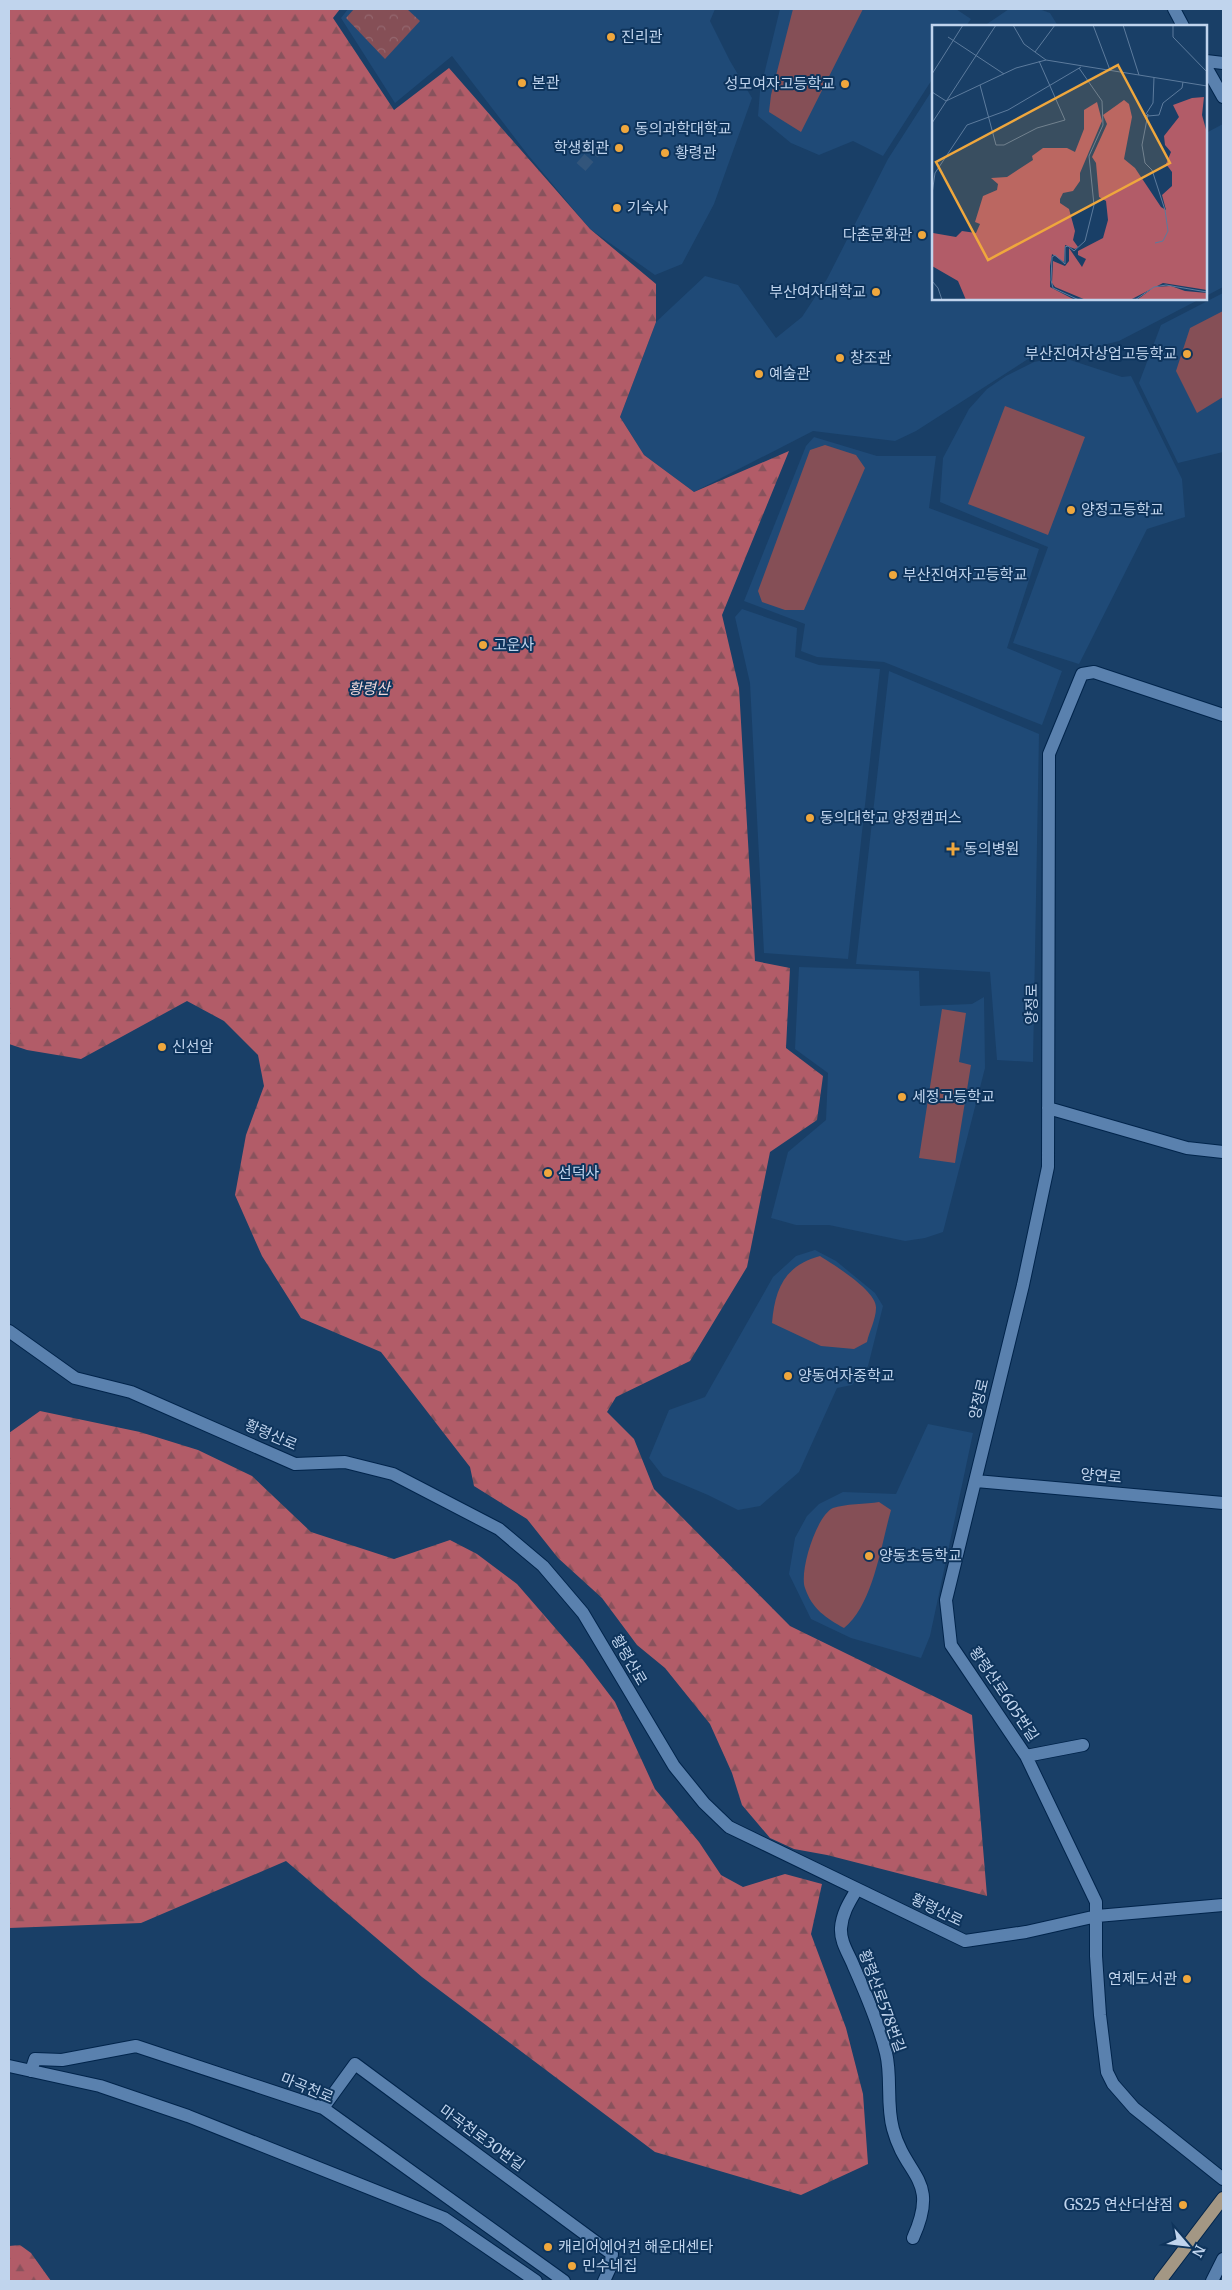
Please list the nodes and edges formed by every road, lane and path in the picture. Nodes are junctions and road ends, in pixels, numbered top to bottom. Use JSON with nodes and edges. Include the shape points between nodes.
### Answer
{"nodes":[{"id":1,"x":1174,"y":9,"type":"edge"},
{"id":2,"x":1182,"y":25,"type":"edge"},
{"id":3,"x":1207,"y":61,"type":"edge"},
{"id":4,"x":1223,"y":63,"type":"edge"},
{"id":5,"x":1207,"y":69,"type":"edge"},
{"id":6,"x":1223,"y":97,"type":"edge"},
{"id":7,"x":1223,"y":715,"type":"edge"},
{"id":8,"x":1048,"y":1108,"type":"junction"},
{"id":9,"x":1223,"y":1152,"type":"edge"},
{"id":10,"x":9,"y":1331,"type":"edge"},
{"id":11,"x":976,"y":1481,"type":"junction"},
{"id":12,"x":1223,"y":1503,"type":"edge"},
{"id":13,"x":1083,"y":1745,"type":"dead end"},
{"id":14,"x":1026,"y":1756,"type":"junction"},
{"id":15,"x":857,"y":1890,"type":"junction"},
{"id":16,"x":1223,"y":1905,"type":"edge"},
{"id":17,"x":1097,"y":1916,"type":"junction"},
{"id":18,"x":9,"y":2066,"type":"edge"},
{"id":19,"x":31,"y":2071,"type":"junction"},
{"id":20,"x":323,"y":2108,"type":"junction"},
{"id":21,"x":1223,"y":2179,"type":"edge"},
{"id":22,"x":1223,"y":2198,"type":"edge"},
{"id":23,"x":913,"y":2238,"type":"dead end"},
{"id":24,"x":1223,"y":2259,"type":"edge"},
{"id":25,"x":536,"y":2281,"type":"edge"},
{"id":26,"x":564,"y":2281,"type":"edge"},
{"id":27,"x":604,"y":2281,"type":"edge"},
{"id":28,"x":1160,"y":2281,"type":"edge"},
{"id":29,"x":1212,"y":2281,"type":"edge"}],
"edges":[{"from":1,"to":2,"type":"street"},
{"from":3,"to":4,"type":"street"},
{"from":5,"to":6,"type":"street"},
{"from":7,"to":8,"type":"street","name":"양정로","via":[[1094,672],[1082,674],[1048,754]]},
{"from":8,"to":9,"type":"street","via":[[1187,1148]]},
{"from":8,"to":11,"type":"street","name":"양정로","via":[[1048,1167]]},
{"from":10,"to":15,"type":"street","name":"황령산로","via":[[75,1378],[131,1392],[294,1464],[345,1462],[393,1474],[499,1529],[543,1566],[583,1613],[674,1766],[704,1803],[729,1827]]},
{"from":11,"to":12,"type":"street","name":"양연로"},
{"from":11,"to":14,"type":"street","name":"황령산로605번길","via":[[946,1600],[952,1645]]},
{"from":13,"to":14,"type":"street"},
{"from":14,"to":17,"type":"street","name":"황령산로605번길","via":[[1096,1902]]},
{"from":15,"to":17,"type":"street","name":"황령산로","via":[[965,1941],[1026,1932]]},
{"from":15,"to":23,"type":"street","name":"황령산로578번길","via":[[844,1912],[842,1942],[886,2054],[892,2128],[924,2195],[922,2219]]},
{"from":16,"to":17,"type":"street","name":"황령산로"},
{"from":17,"to":21,"type":"street","name":"황령산로605번길","via":[[1096,1956],[1107,2072],[1115,2088],[1134,2108]]},
{"from":18,"to":19,"type":"street"},
{"from":19,"to":20,"type":"street","name":"마곡천로","via":[[35,2059],[62,2060],[136,2046]]},
{"from":19,"to":25,"type":"street","via":[[100,2086],[188,2116],[444,2218]]},
{"from":20,"to":26,"type":"street","name":"마곡천로"},
{"from":20,"to":27,"type":"street","name":"마곡천로30번길","via":[[355,2064],[612,2254]]},
{"from":22,"to":28,"type":"main road"},
{"from":24,"to":29,"type":"street"}]}
